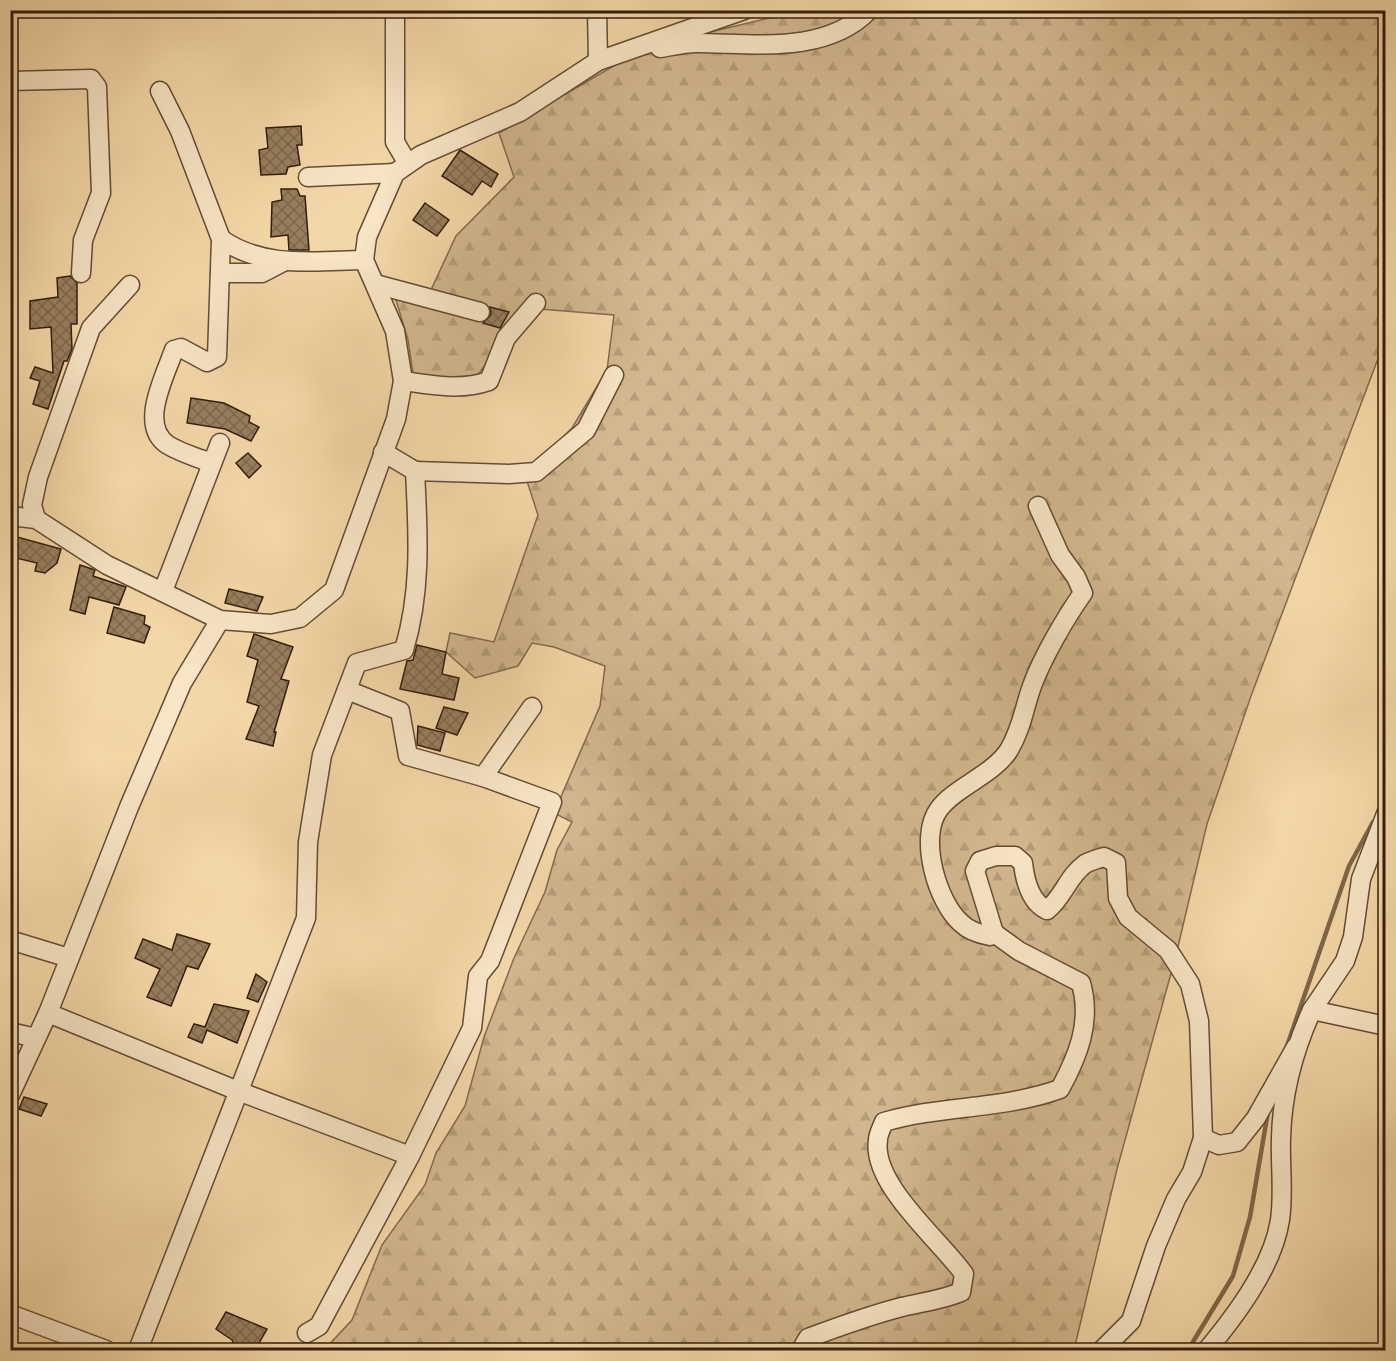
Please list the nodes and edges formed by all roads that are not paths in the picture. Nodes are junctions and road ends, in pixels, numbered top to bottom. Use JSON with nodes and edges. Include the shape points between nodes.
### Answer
{"nodes":[{"id":1,"x":395,"y":10,"type":"edge"},
{"id":2,"x":597,"y":10,"type":"edge"},
{"id":3,"x":744,"y":10,"type":"edge"},
{"id":4,"x":869,"y":10,"type":"edge"},
{"id":5,"x":620,"y":54,"type":"junction"},
{"id":6,"x":598,"y":61,"type":"junction"},
{"id":7,"x":10,"y":81,"type":"edge"},
{"id":8,"x":160,"y":91,"type":"dead end"},
{"id":9,"x":402,"y":169,"type":"junction"},
{"id":10,"x":308,"y":177,"type":"dead end"},
{"id":11,"x":221,"y":239,"type":"junction"},
{"id":12,"x":364,"y":260,"type":"junction"},
{"id":13,"x":283,"y":262,"type":"junction"},
{"id":14,"x":81,"y":273,"type":"dead end"},
{"id":15,"x":220,"y":273,"type":"junction"},
{"id":16,"x":375,"y":284,"type":"junction"},
{"id":17,"x":130,"y":285,"type":"dead end"},
{"id":18,"x":536,"y":303,"type":"dead end"},
{"id":19,"x":480,"y":312,"type":"dead end"},
{"id":20,"x":614,"y":375,"type":"dead end"},
{"id":21,"x":403,"y":381,"type":"junction"},
{"id":22,"x":220,"y":443,"type":"dead end"},
{"id":23,"x":383,"y":452,"type":"junction"},
{"id":24,"x":212,"y":463,"type":"junction"},
{"id":25,"x":415,"y":471,"type":"junction"},
{"id":26,"x":1038,"y":506,"type":"dead end"},
{"id":27,"x":10,"y":516,"type":"edge"},
{"id":28,"x":36,"y":519,"type":"junction"},
{"id":29,"x":163,"y":591,"type":"junction"},
{"id":30,"x":220,"y":620,"type":"junction"},
{"id":31,"x":346,"y":690,"type":"junction"},
{"id":32,"x":532,"y":708,"type":"dead end"},
{"id":33,"x":483,"y":777,"type":"junction"},
{"id":34,"x":1386,"y":814,"type":"edge"},
{"id":35,"x":994,"y":933,"type":"junction"},
{"id":36,"x":10,"y":940,"type":"edge"},
{"id":37,"x":69,"y":958,"type":"junction"},
{"id":38,"x":1312,"y":1010,"type":"junction"},
{"id":39,"x":48,"y":1013,"type":"junction"},
{"id":40,"x":1386,"y":1026,"type":"edge"},
{"id":41,"x":10,"y":1032,"type":"edge"},
{"id":42,"x":36,"y":1038,"type":"junction"},
{"id":43,"x":1296,"y":1047,"type":"junction"},
{"id":44,"x":238,"y":1091,"type":"junction"},
{"id":45,"x":10,"y":1095,"type":"edge"},
{"id":46,"x":1203,"y":1138,"type":"junction"},
{"id":47,"x":410,"y":1156,"type":"junction"},
{"id":48,"x":10,"y":1314,"type":"edge"},
{"id":49,"x":307,"y":1333,"type":"dead end"},
{"id":50,"x":106,"y":1350,"type":"edge"},
{"id":51,"x":138,"y":1350,"type":"edge"},
{"id":52,"x":801,"y":1350,"type":"edge"},
{"id":53,"x":1102,"y":1350,"type":"edge"},
{"id":54,"x":1207,"y":1350,"type":"edge"}],
"edges":[{"from":1,"to":9,"type":"street","via":[[395,142]]},
{"from":2,"to":6,"type":"street"},
{"from":3,"to":5,"type":"street"},
{"from":4,"to":5,"type":"street","via":[[860,20],[820,38],[772,45],[695,43]]},
{"from":5,"to":6,"type":"street"},
{"from":6,"to":9,"type":"street","via":[[520,112],[421,154]]},
{"from":7,"to":14,"type":"street","via":[[91,79],[97,87],[101,193],[83,240]]},
{"from":8,"to":11,"type":"street","via":[[180,131]]},
{"from":9,"to":10,"type":"street"},
{"from":9,"to":12,"type":"street","via":[[367,237]]},
{"from":11,"to":13,"type":"street","via":[[251,256]]},
{"from":11,"to":15,"type":"street"},
{"from":12,"to":13,"type":"street"},
{"from":12,"to":16,"type":"street"},
{"from":13,"to":15,"type":"street","via":[[262,273]]},
{"from":15,"to":24,"type":"street","via":[[217,357],[207,362],[181,348],[174,350],[153,416],[158,437],[169,446]]},
{"from":16,"to":19,"type":"street"},
{"from":16,"to":21,"type":"street","via":[[395,331]]},
{"from":17,"to":28,"type":"street","via":[[91,328],[38,477],[33,505]]},
{"from":18,"to":21,"type":"street","via":[[506,338],[489,381],[449,388]]},
{"from":20,"to":25,"type":"street","via":[[586,429],[536,472]]},
{"from":21,"to":23,"type":"street","via":[[396,418]]},
{"from":22,"to":24,"type":"street"},
{"from":23,"to":25,"type":"street"},
{"from":23,"to":30,"type":"street","via":[[334,590],[300,618],[271,624]]},
{"from":24,"to":29,"type":"street"},
{"from":25,"to":31,"type":"street","via":[[419,565],[413,620],[404,650],[357,663]]},
{"from":26,"to":35,"type":"street","via":[[1083,593],[1032,686],[1025,717],[1008,752],[939,809],[931,828],[931,858],[942,900],[961,923],[975,932],[990,936]]},
{"from":27,"to":28,"type":"street"},
{"from":28,"to":29,"type":"street","via":[[107,565]]},
{"from":29,"to":30,"type":"street"},
{"from":30,"to":37,"type":"street","via":[[182,683]]},
{"from":31,"to":33,"type":"street","via":[[400,711],[408,756]]},
{"from":31,"to":44,"type":"street","via":[[322,755],[308,843],[306,918]]},
{"from":32,"to":33,"type":"street"},
{"from":33,"to":47,"type":"street","via":[[552,802],[490,961],[477,976],[472,1028]]},
{"from":34,"to":38,"type":"street","via":[[1361,879],[1353,937],[1345,962]]},
{"from":35,"to":46,"type":"street","via":[[978,888],[975,872],[980,861],[1015,856],[1023,863],[1037,905],[1047,910],[1058,902],[1085,864],[1104,857],[1116,863],[1118,898],[1128,917],[1168,950],[1190,984],[1199,1020]]},
{"from":35,"to":52,"type":"street","via":[[1019,951],[1081,983],[1085,999],[1080,1052],[1060,1089],[1038,1097],[980,1108],[915,1113],[884,1122],[878,1139],[879,1159],[896,1193],[964,1274],[961,1292],[808,1338]]},
{"from":36,"to":37,"type":"street"},
{"from":37,"to":39,"type":"street"},
{"from":38,"to":40,"type":"street"},
{"from":38,"to":43,"type":"street"},
{"from":39,"to":42,"type":"street"},
{"from":39,"to":44,"type":"street"},
{"from":41,"to":42,"type":"street"},
{"from":42,"to":45,"type":"street"},
{"from":43,"to":46,"type":"street","via":[[1256,1118],[1237,1142],[1219,1145]]},
{"from":43,"to":54,"type":"street","via":[[1281,1135],[1280,1220],[1272,1247],[1236,1315]]},
{"from":44,"to":47,"type":"street"},
{"from":44,"to":51,"type":"street"},
{"from":46,"to":53,"type":"street","via":[[1192,1172],[1156,1246],[1131,1321]]},
{"from":47,"to":49,"type":"street","via":[[319,1326]]},
{"from":48,"to":50,"type":"street"}]}
